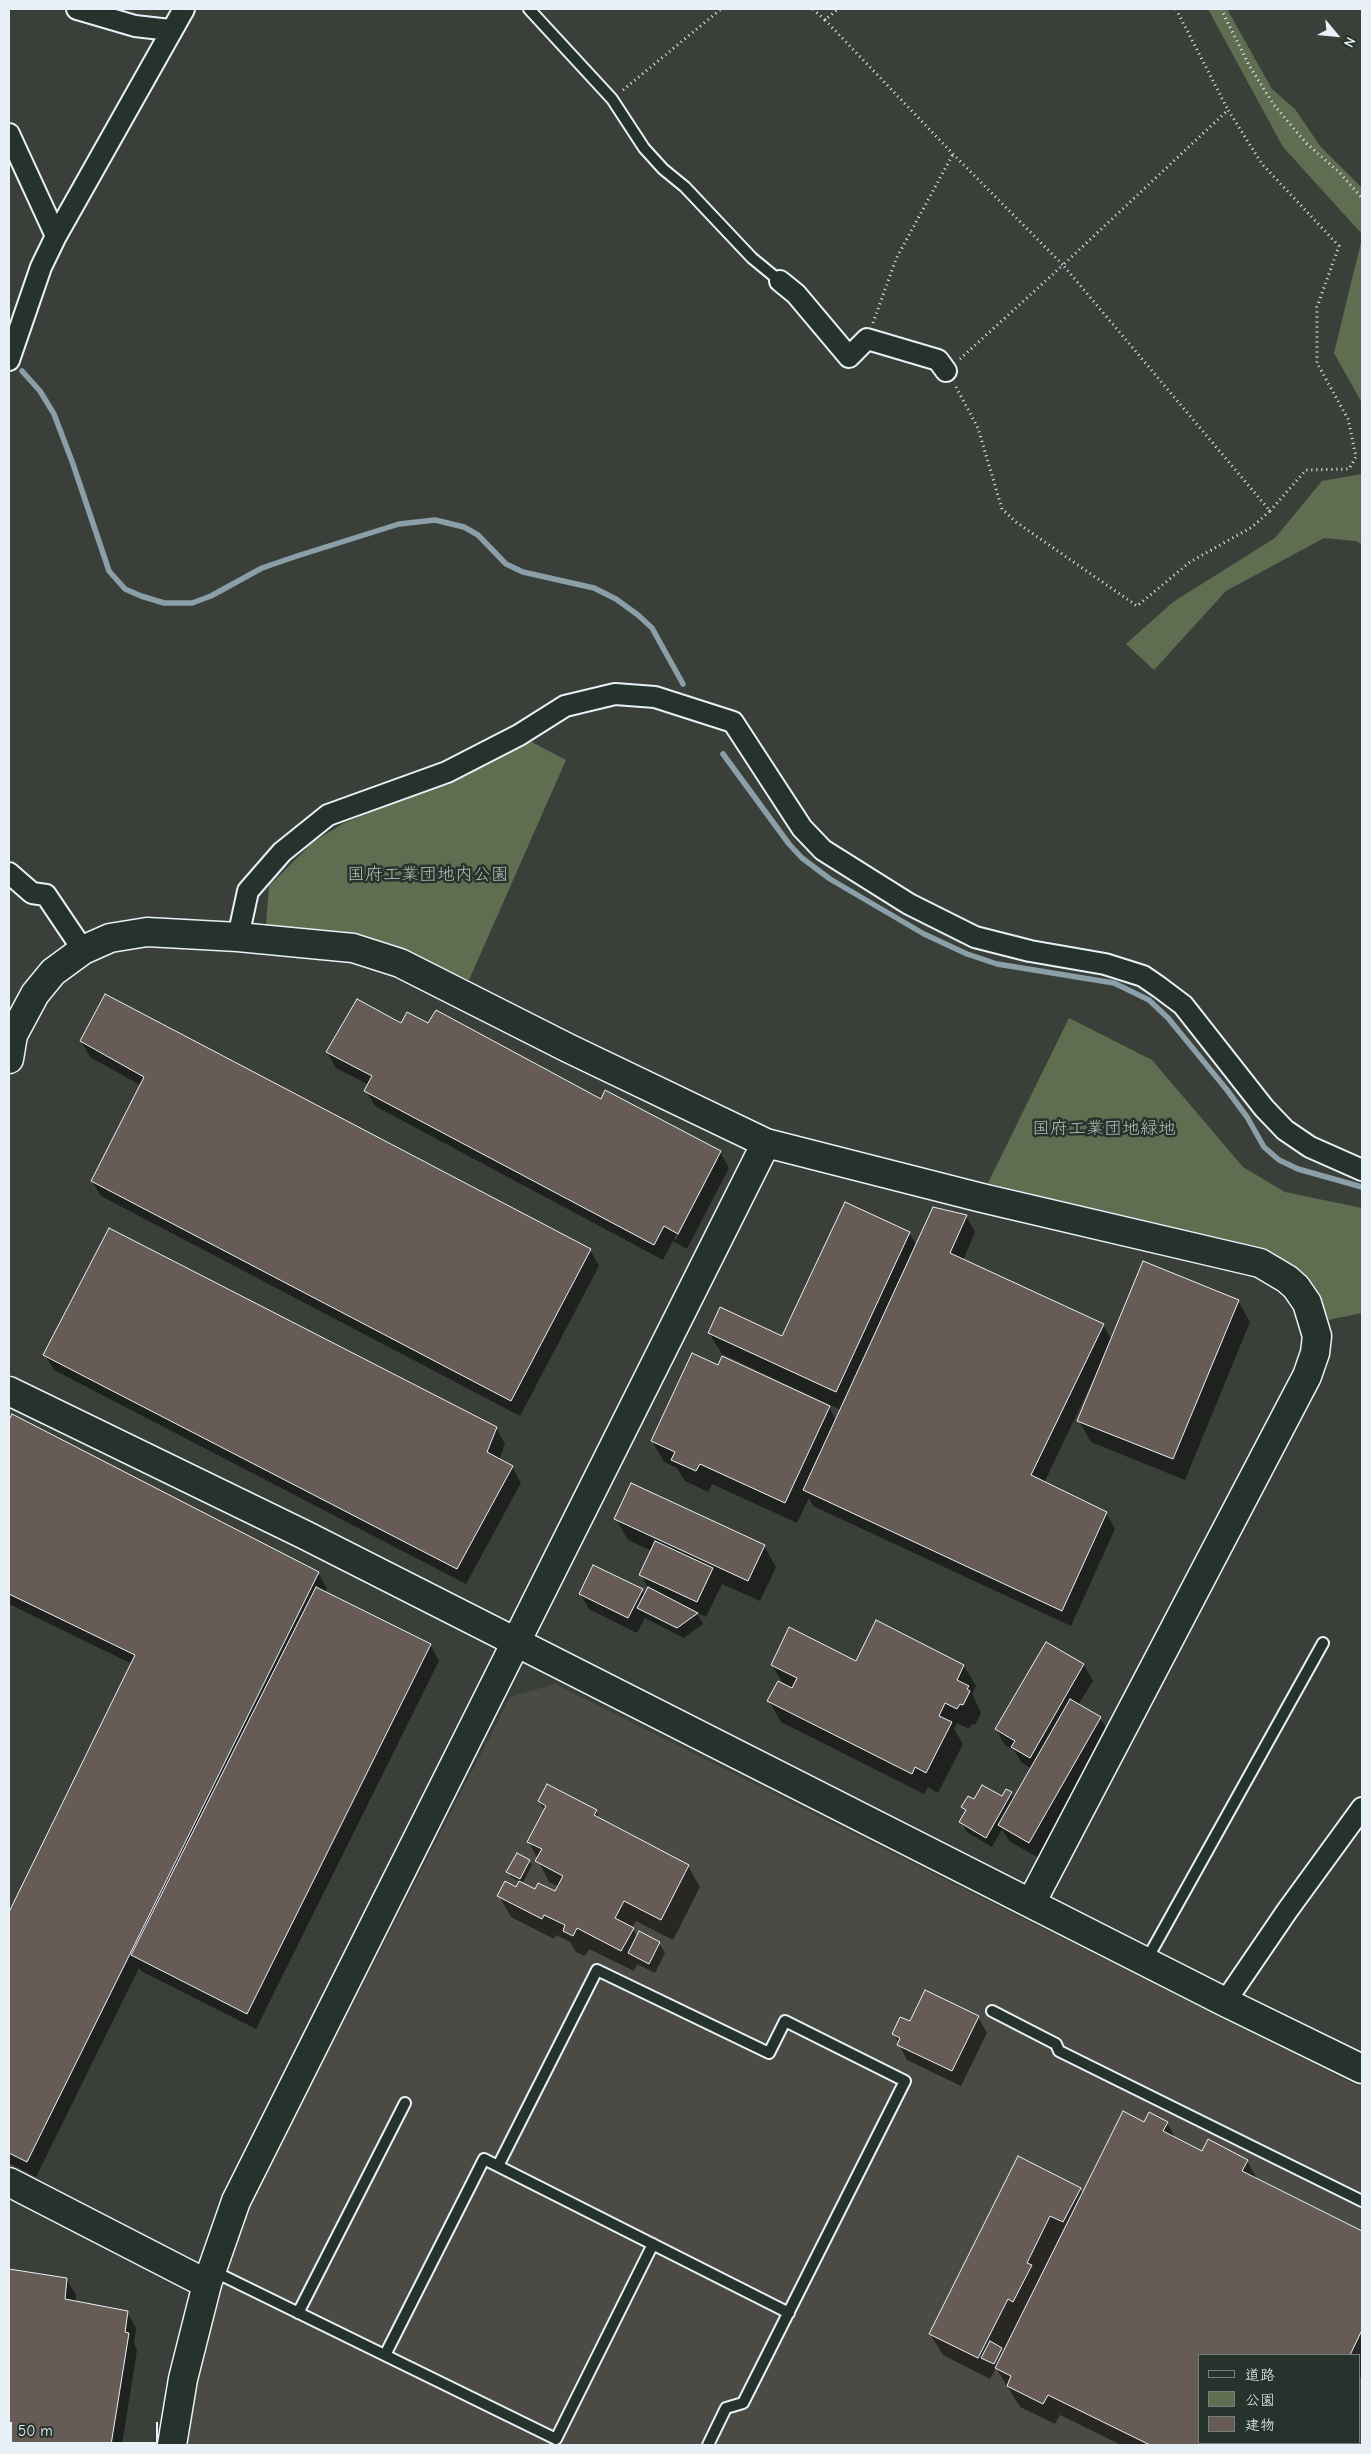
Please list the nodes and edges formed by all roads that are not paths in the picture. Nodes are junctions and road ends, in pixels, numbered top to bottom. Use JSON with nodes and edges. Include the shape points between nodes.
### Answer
{"nodes":[{"id":1,"x":77,"y":9,"type":"edge"},
{"id":2,"x":184,"y":9,"type":"edge"},
{"id":3,"x":529,"y":9,"type":"edge"},
{"id":4,"x":170,"y":30,"type":"junction"},
{"id":5,"x":9,"y":134,"type":"edge"},
{"id":6,"x":56,"y":236,"type":"junction"},
{"id":7,"x":780,"y":281,"type":"joint"},
{"id":8,"x":9,"y":360,"type":"edge"},
{"id":9,"x":946,"y":371,"type":"road end"},
{"id":10,"x":9,"y":873,"type":"edge"},
{"id":11,"x":238,"y":937,"type":"junction"},
{"id":12,"x":78,"y":942,"type":"junction"},
{"id":13,"x":9,"y":1059,"type":"edge"},
{"id":14,"x":766,"y":1143,"type":"junction"},
{"id":15,"x":1362,"y":1170,"type":"edge"},
{"id":16,"x":9,"y":1391,"type":"edge"},
{"id":17,"x":517,"y":1643,"type":"junction"},
{"id":18,"x":1322,"y":1643,"type":"dead end"},
{"id":19,"x":1362,"y":1808,"type":"edge"},
{"id":20,"x":1031,"y":1903,"type":"junction"},
{"id":21,"x":1145,"y":1961,"type":"junction"},
{"id":22,"x":1225,"y":2002,"type":"junction"},
{"id":23,"x":992,"y":2011,"type":"dead end"},
{"id":24,"x":1362,"y":2069,"type":"edge"},
{"id":25,"x":405,"y":2102,"type":"dead end"},
{"id":26,"x":498,"y":2166,"type":"junction"},
{"id":27,"x":9,"y":2182,"type":"edge"},
{"id":28,"x":1362,"y":2201,"type":"edge"},
{"id":29,"x":653,"y":2244,"type":"junction"},
{"id":30,"x":209,"y":2277,"type":"junction"},
{"id":31,"x":298,"y":2313,"type":"junction"},
{"id":32,"x":789,"y":2313,"type":"junction"},
{"id":33,"x":384,"y":2355,"type":"junction"},
{"id":34,"x":172,"y":2445,"type":"edge"},
{"id":35,"x":708,"y":2445,"type":"edge"}],
"edges":[{"from":1,"to":4,"type":"street","via":[[135,26]]},
{"from":2,"to":4,"type":"street"},
{"from":3,"to":7,"type":"lane","via":[[612,99],[644,148],[663,169],[685,187],[752,258]]},
{"from":4,"to":6,"type":"street"},
{"from":5,"to":6,"type":"street"},
{"from":6,"to":8,"type":"street","via":[[41,267]]},
{"from":7,"to":9,"type":"street","via":[[796,294],[849,357],[867,339],[938,360]]},
{"from":10,"to":12,"type":"street","via":[[32,893],[46,895]]},
{"from":11,"to":12,"type":"street","via":[[147,932]]},
{"from":11,"to":14,"type":"street","via":[[354,948],[400,963]]},
{"from":11,"to":15,"type":"street","via":[[248,892],[282,852],[328,815],[447,772],[519,735],[565,706],[615,694],[655,697],[733,722],[802,828],[823,850],[909,904],[975,937],[1105,964],[1143,976],[1160,987],[1183,1005],[1285,1130],[1310,1147]]},
{"from":12,"to":13,"type":"street","via":[[35,994],[13,1035]]},
{"from":14,"to":17,"type":"street"},
{"from":14,"to":20,"type":"street","via":[[1260,1263],[1296,1287],[1313,1318],[1317,1336],[1307,1376]]},
{"from":16,"to":17,"type":"street","via":[[305,1534]]},
{"from":17,"to":20,"type":"street"},
{"from":17,"to":30,"type":"street","via":[[236,2201]]},
{"from":18,"to":21,"type":"lane"},
{"from":19,"to":22,"type":"street"},
{"from":20,"to":21,"type":"street"},
{"from":21,"to":22,"type":"street"},
{"from":22,"to":24,"type":"street"},
{"from":23,"to":28,"type":"lane","via":[[1056,2044],[1059,2051]]},
{"from":25,"to":31,"type":"lane"},
{"from":26,"to":29,"type":"lane"},
{"from":26,"to":32,"type":"lane","via":[[597,1970],[769,2052],[785,2021],[905,2081]]},
{"from":26,"to":33,"type":"lane","via":[[484,2158]]},
{"from":27,"to":30,"type":"street"},
{"from":29,"to":32,"type":"lane"},
{"from":29,"to":33,"type":"lane","via":[[556,2439]]},
{"from":30,"to":31,"type":"lane"},
{"from":30,"to":34,"type":"street","via":[[183,2379]]},
{"from":31,"to":33,"type":"lane"},
{"from":32,"to":35,"type":"lane","via":[[743,2403],[726,2408]]}]}
